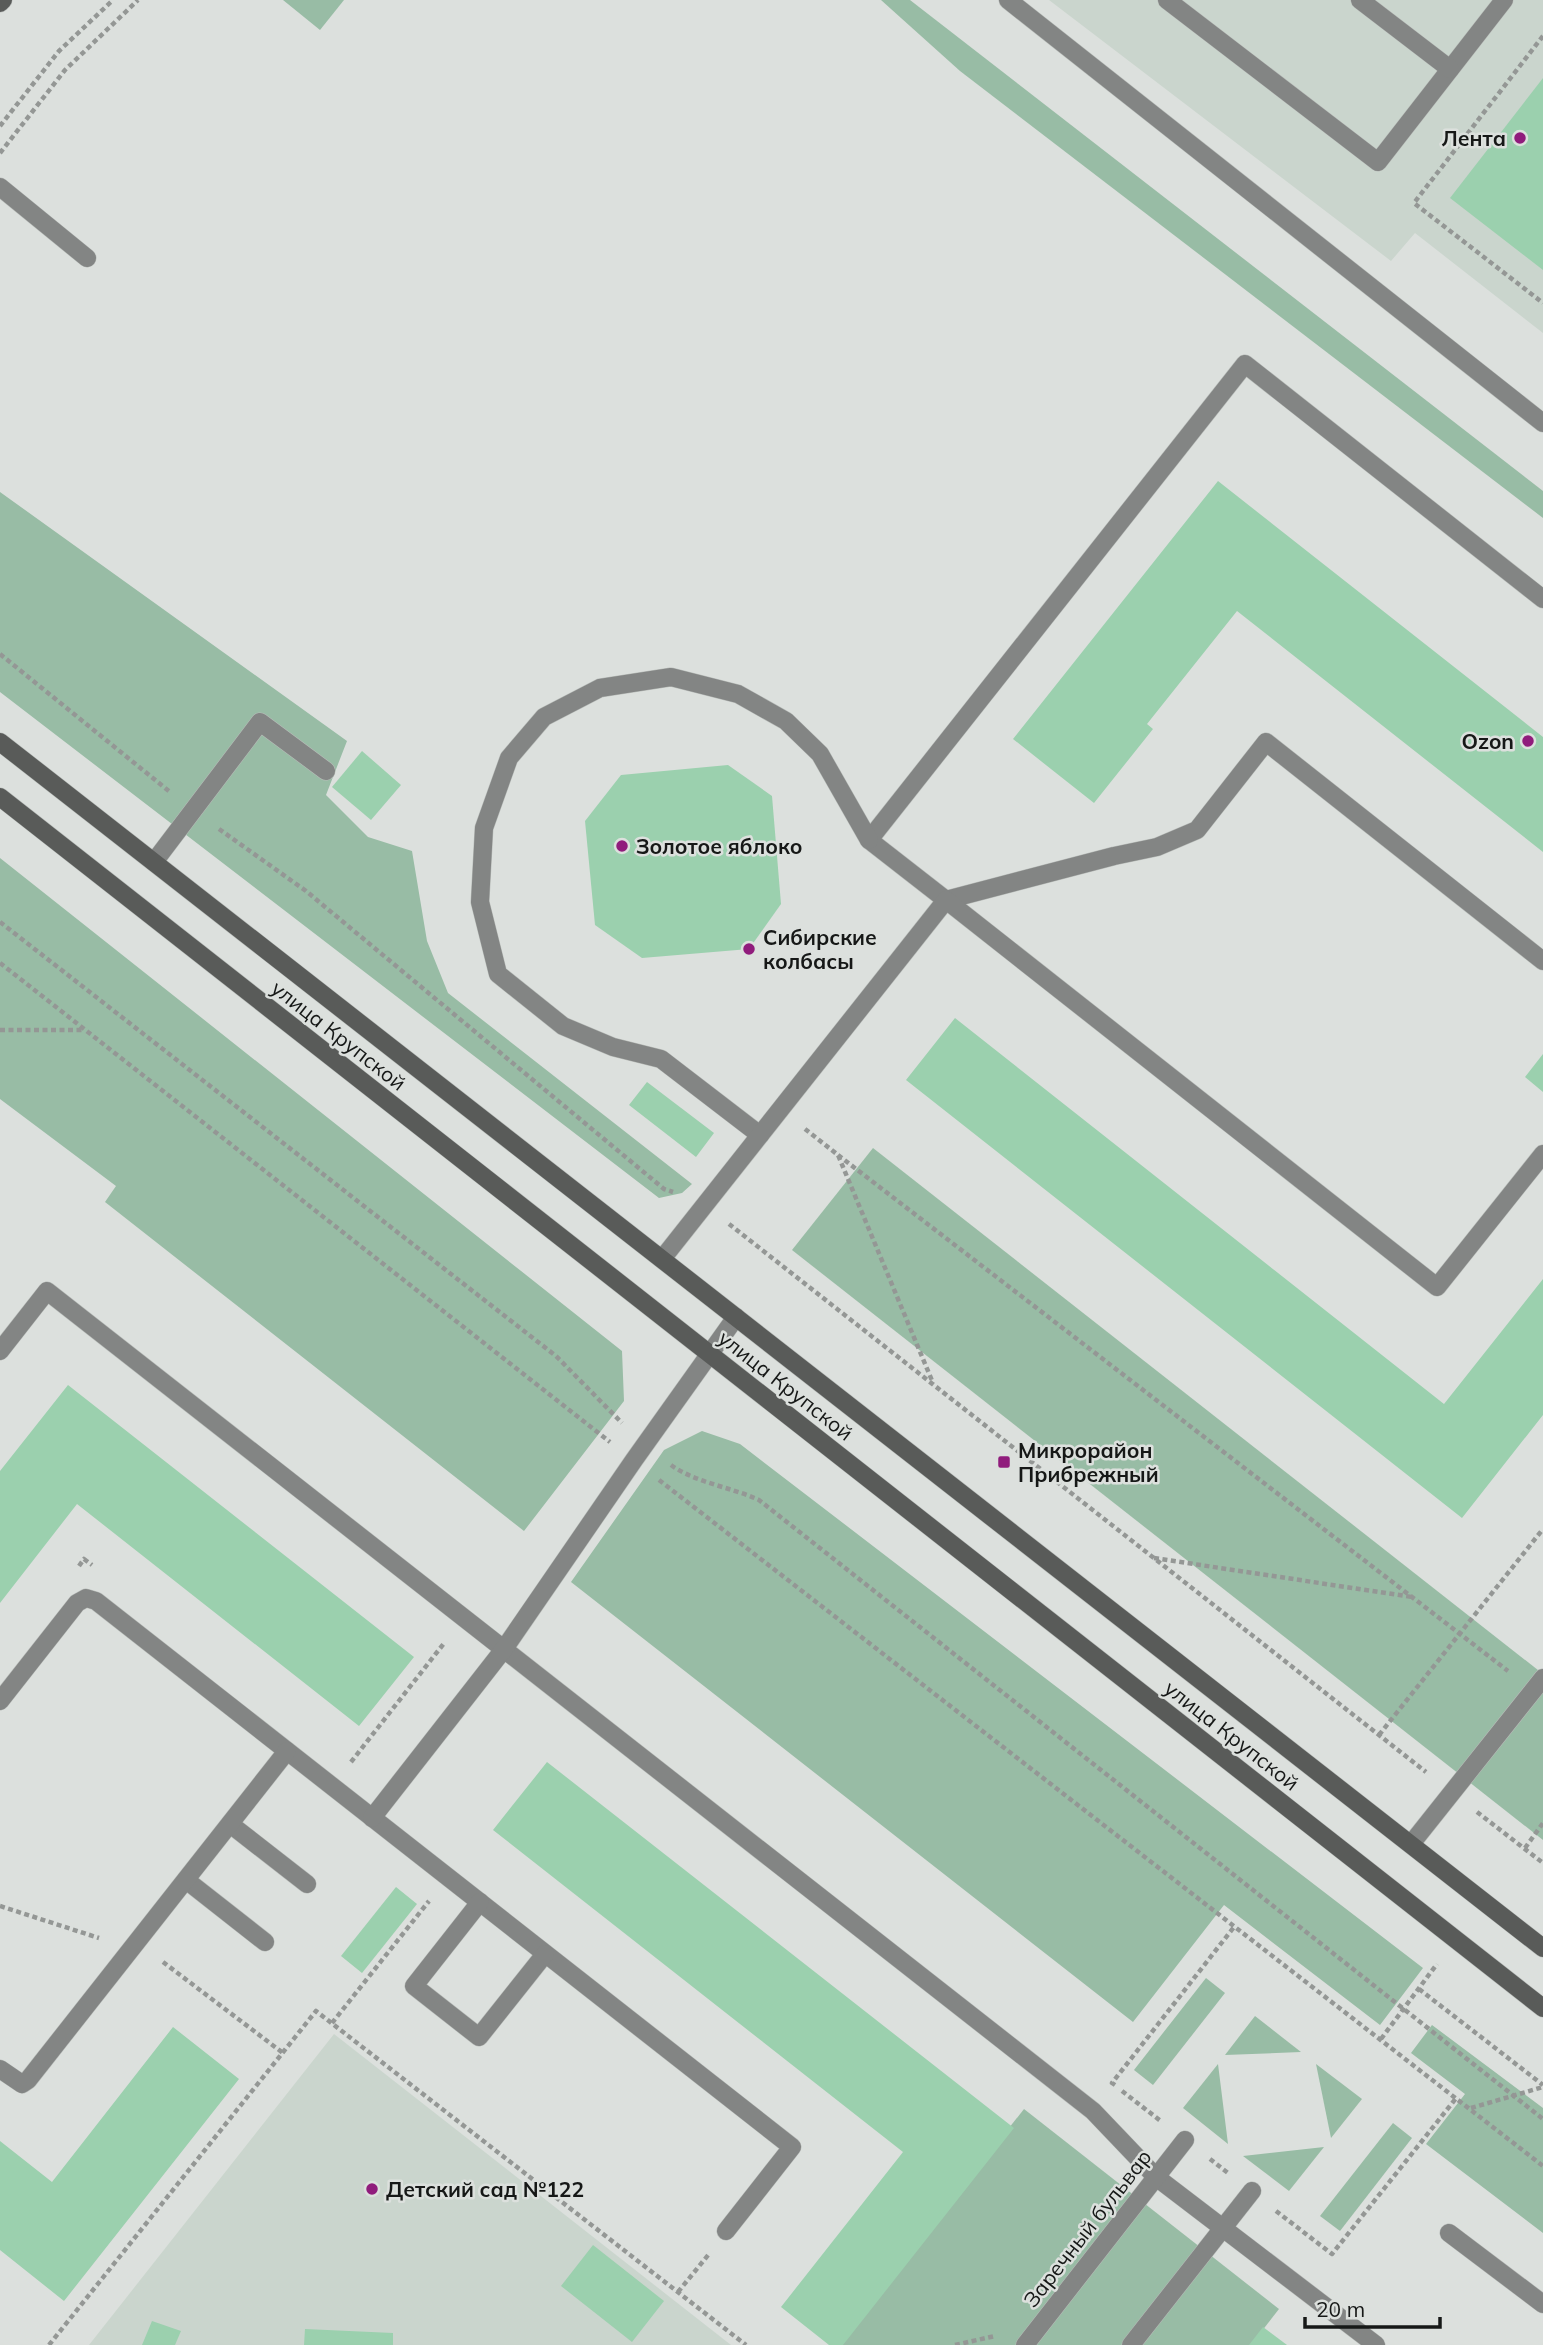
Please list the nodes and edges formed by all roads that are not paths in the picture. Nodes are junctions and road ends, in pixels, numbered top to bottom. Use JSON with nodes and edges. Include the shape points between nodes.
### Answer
{"nodes":[{"id":1,"x":1008,"y":0,"type":"edge"},
{"id":2,"x":1167,"y":0,"type":"edge"},
{"id":3,"x":1360,"y":0,"type":"edge"},
{"id":4,"x":1504,"y":0,"type":"edge"},
{"id":5,"x":1450,"y":69,"type":"junction"},
{"id":6,"x":0,"y":187,"type":"edge"},
{"id":7,"x":87,"y":258,"type":"dead end"},
{"id":8,"x":1543,"y":423,"type":"edge"},
{"id":9,"x":1543,"y":599,"type":"edge"},
{"id":10,"x":0,"y":742,"type":"edge"},
{"id":11,"x":326,"y":771,"type":"dead end"},
{"id":12,"x":0,"y":797,"type":"edge"},
{"id":13,"x":869,"y":840,"type":"junction"},
{"id":14,"x":154,"y":862,"type":"junction"},
{"id":15,"x":946,"y":900,"type":"junction"},
{"id":16,"x":1543,"y":961,"type":"edge"},
{"id":17,"x":760,"y":1135,"type":"junction"},
{"id":18,"x":1543,"y":1154,"type":"edge"},
{"id":19,"x":662,"y":1259,"type":"junction"},
{"id":20,"x":736,"y":1317,"type":"junction"},
{"id":21,"x":0,"y":1351,"type":"edge"},
{"id":22,"x":710,"y":1354,"type":"junction"},
{"id":23,"x":504,"y":1649,"type":"junction"},
{"id":24,"x":1538,"y":1684,"type":"edge"},
{"id":25,"x":0,"y":1700,"type":"edge"},
{"id":26,"x":287,"y":1751,"type":"junction"},
{"id":27,"x":372,"y":1818,"type":"junction"},
{"id":28,"x":230,"y":1824,"type":"junction"},
{"id":29,"x":1411,"y":1844,"type":"junction"},
{"id":30,"x":186,"y":1880,"type":"junction"},
{"id":31,"x":307,"y":1884,"type":"dead end"},
{"id":32,"x":480,"y":1902,"type":"junction"},
{"id":33,"x":265,"y":1942,"type":"dead end"},
{"id":34,"x":1543,"y":1948,"type":"edge"},
{"id":35,"x":545,"y":1954,"type":"junction"},
{"id":36,"x":1543,"y":2008,"type":"edge"},
{"id":37,"x":0,"y":2069,"type":"edge"},
{"id":38,"x":1185,"y":2140,"type":"road end"},
{"id":39,"x":1156,"y":2177,"type":"junction"},
{"id":40,"x":1252,"y":2191,"type":"road end"},
{"id":41,"x":1223,"y":2228,"type":"junction"},
{"id":42,"x":726,"y":2231,"type":"road end"},
{"id":43,"x":1449,"y":2232,"type":"dead end"},
{"id":44,"x":1543,"y":2304,"type":"edge"},
{"id":45,"x":1025,"y":2345,"type":"edge"},
{"id":46,"x":1131,"y":2345,"type":"edge"},
{"id":47,"x":1376,"y":2345,"type":"edge"}],
"edges":[{"from":1,"to":8,"type":"street"},
{"from":2,"to":5,"type":"street","via":[[1377,162]]},
{"from":3,"to":5,"type":"street"},
{"from":4,"to":5,"type":"street"},
{"from":6,"to":7,"type":"street"},
{"from":9,"to":13,"type":"street","via":[[1245,364]]},
{"from":10,"to":14,"type":"main road","name":"улица Крупской"},
{"from":11,"to":14,"type":"street","via":[[260,722]]},
{"from":12,"to":22,"type":"main road","name":"улица Крупской"},
{"from":13,"to":15,"type":"street"},
{"from":13,"to":17,"type":"street","via":[[820,754],[786,721],[738,694],[671,677],[600,688],[544,717],[509,758],[484,828],[481,877],[480,902],[498,974],[563,1026],[613,1047],[661,1059]]},
{"from":14,"to":19,"type":"main road","name":"улица Крупской"},
{"from":15,"to":16,"type":"street","via":[[1157,847],[1197,830],[1266,742]]},
{"from":15,"to":17,"type":"street"},
{"from":15,"to":18,"type":"street","via":[[1437,1287]]},
{"from":17,"to":19,"type":"street"},
{"from":19,"to":20,"type":"main road","name":"улица Крупской"},
{"from":20,"to":22,"type":"street"},
{"from":20,"to":29,"type":"main road","name":"улица Крупской"},
{"from":21,"to":23,"type":"street","via":[[47,1291]]},
{"from":22,"to":23,"type":"street"},
{"from":22,"to":36,"type":"main road","name":"улица Крупской"},
{"from":23,"to":27,"type":"street"},
{"from":23,"to":39,"type":"street","via":[[1093,2111]]},
{"from":24,"to":29,"type":"street"},
{"from":25,"to":26,"type":"street","via":[[77,1603],[86,1598],[96,1601]]},
{"from":26,"to":27,"type":"street"},
{"from":26,"to":28,"type":"street"},
{"from":27,"to":32,"type":"street"},
{"from":28,"to":30,"type":"street"},
{"from":28,"to":31,"type":"street"},
{"from":29,"to":34,"type":"main road","name":"улица Крупской"},
{"from":30,"to":33,"type":"street"},
{"from":30,"to":37,"type":"street","via":[[28,2080],[22,2084]]},
{"from":32,"to":35,"type":"street"},
{"from":32,"to":35,"type":"street","via":[[414,1986],[479,2037]]},
{"from":35,"to":42,"type":"street","via":[[792,2147]]},
{"from":38,"to":39,"type":"street","name":"Заречный бульвар"},
{"from":39,"to":41,"type":"street"},
{"from":39,"to":45,"type":"street","name":"Заречный бульвар"},
{"from":40,"to":41,"type":"street"},
{"from":41,"to":46,"type":"street"},
{"from":41,"to":47,"type":"street"},
{"from":43,"to":44,"type":"street"}]}
